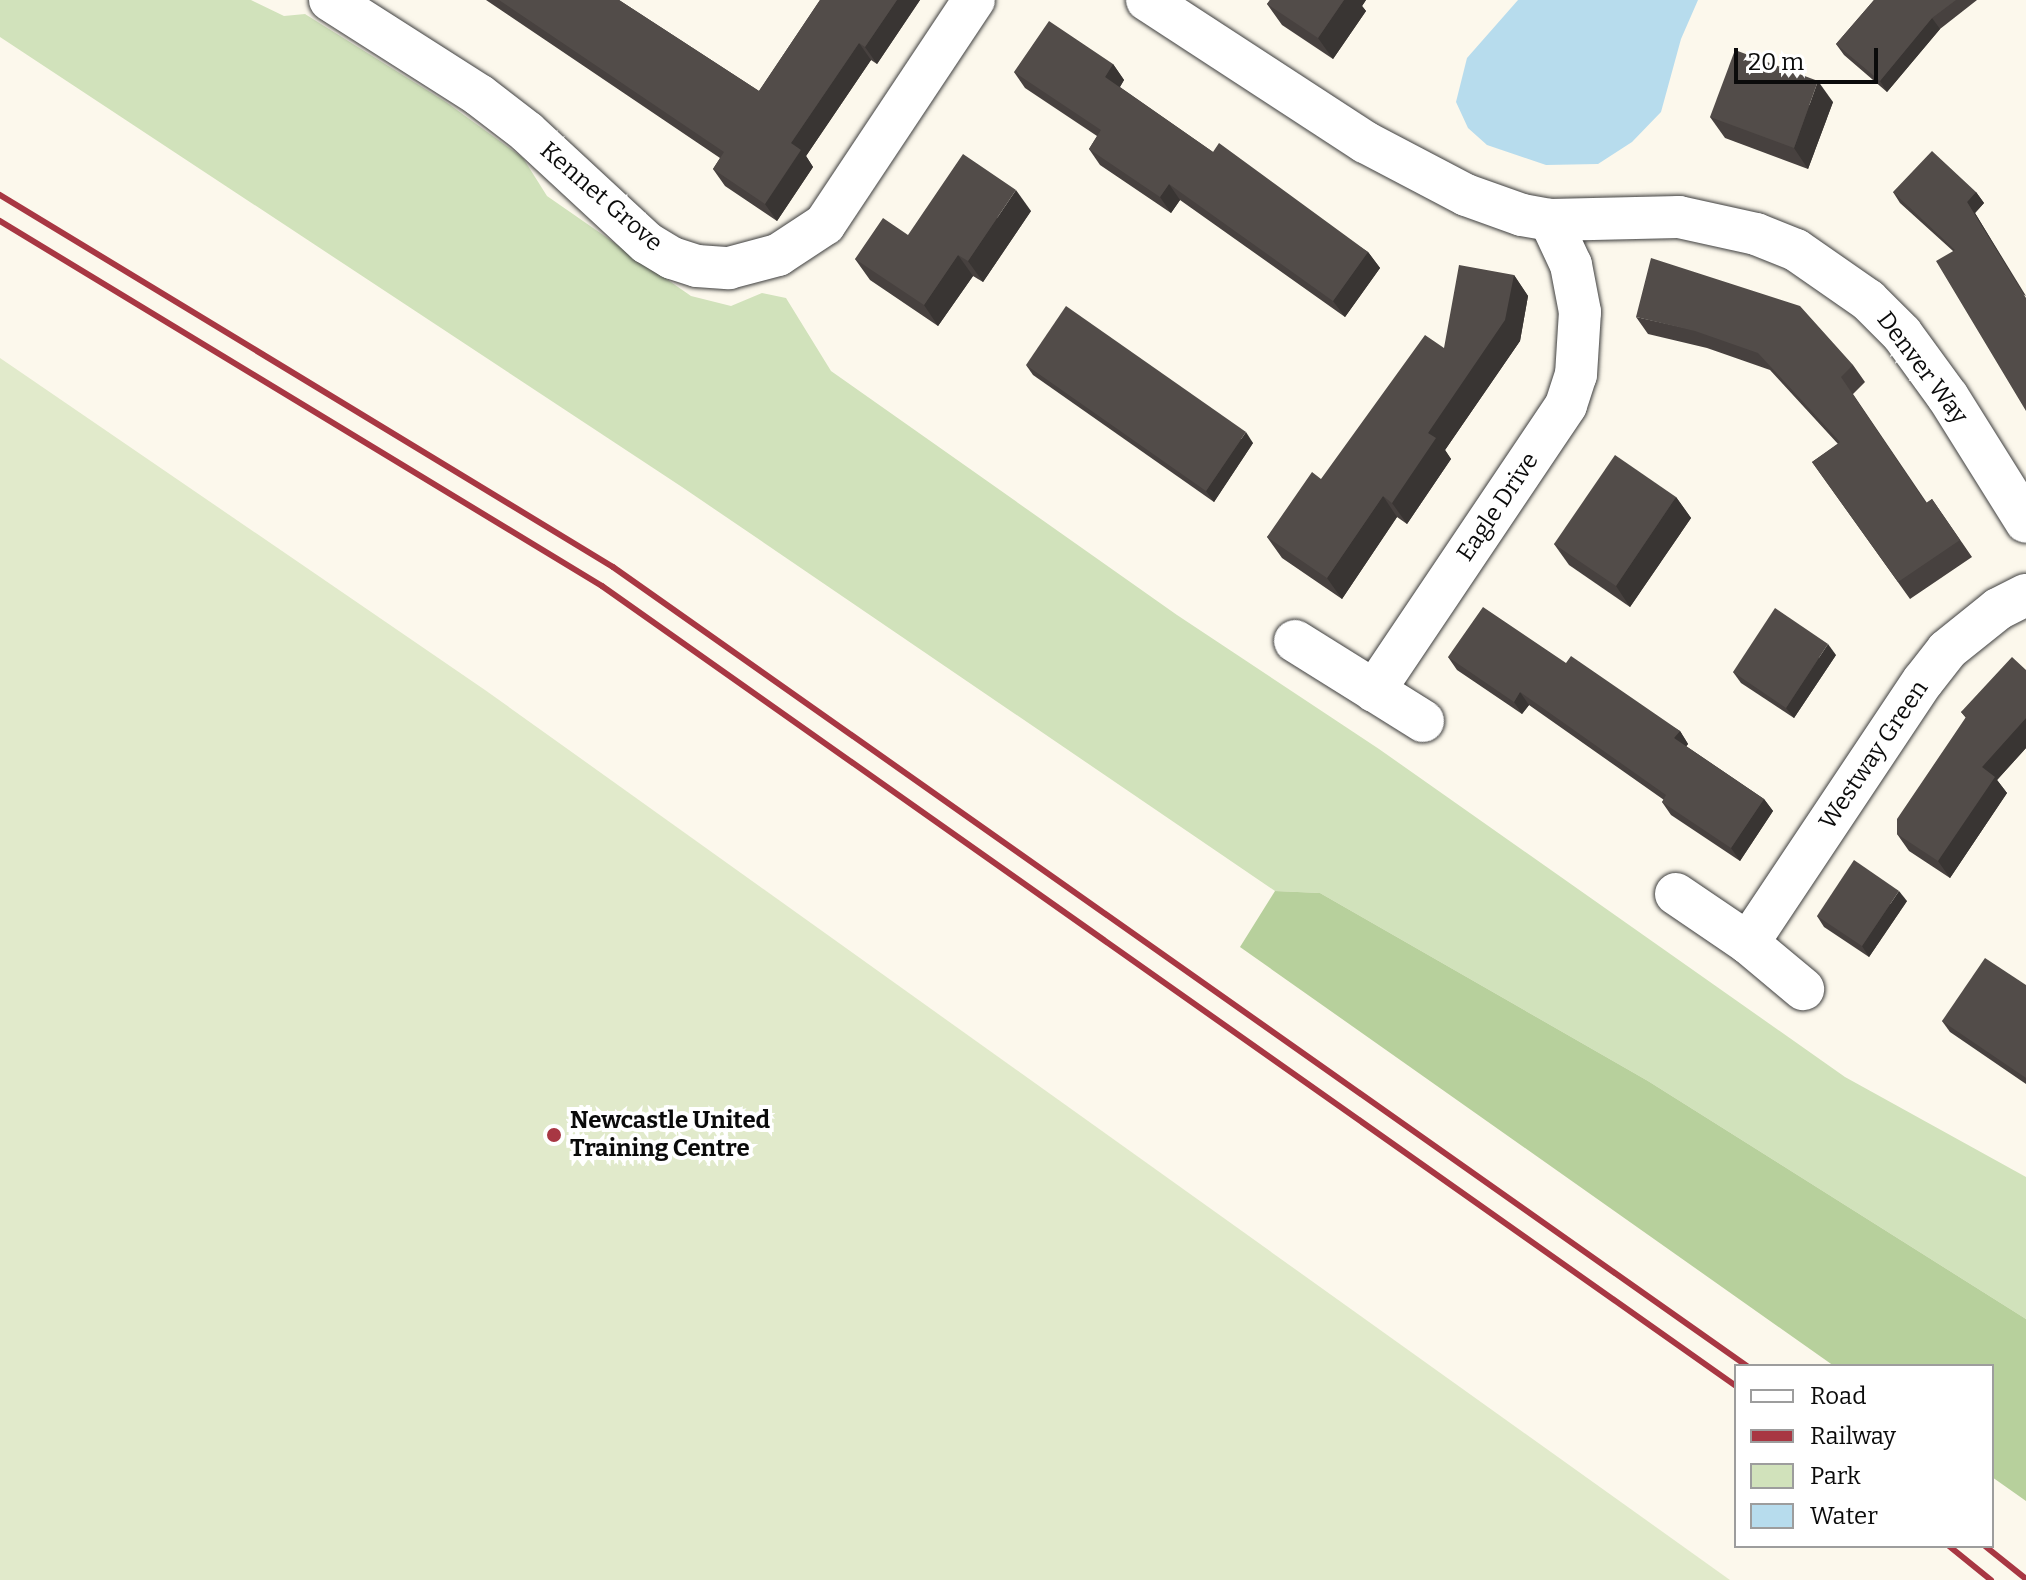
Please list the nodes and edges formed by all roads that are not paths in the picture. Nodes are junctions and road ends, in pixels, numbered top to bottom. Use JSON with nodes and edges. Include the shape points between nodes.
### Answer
{"nodes":[{"id":1,"x":330,"y":0,"type":"edge"},
{"id":2,"x":974,"y":0,"type":"edge"},
{"id":3,"x":1147,"y":0,"type":"edge"},
{"id":4,"x":1550,"y":220,"type":"junction"},
{"id":5,"x":2026,"y":522,"type":"edge"},
{"id":6,"x":2026,"y":595,"type":"edge"},
{"id":7,"x":1295,"y":641,"type":"dead end"},
{"id":8,"x":1374,"y":691,"type":"junction"},
{"id":9,"x":1423,"y":721,"type":"dead end"},
{"id":10,"x":1676,"y":894,"type":"dead end"},
{"id":11,"x":1748,"y":943,"type":"junction"},
{"id":12,"x":1803,"y":989,"type":"dead end"}],
"edges":[{"from":1,"to":2,"type":"street","name":"Kennet Grove","via":[[479,95],[647,243],[685,262],[729,268],[778,255],[825,224]]},
{"from":3,"to":4,"type":"street","name":"Denver Way","via":[[1396,159],[1466,195]]},
{"from":4,"to":5,"type":"street","name":"Denver Way","via":[[1692,220],[1756,234],[1836,274],[1868,300],[1927,366]]},
{"from":4,"to":8,"type":"street","name":"Eagle Drive","via":[[1571,265],[1580,312],[1576,375],[1566,405]]},
{"from":6,"to":11,"type":"street","name":"Westway Green","via":[[1969,629],[1931,670]]},
{"from":7,"to":8,"type":"street"},
{"from":8,"to":9,"type":"street"},
{"from":10,"to":11,"type":"street"},
{"from":11,"to":12,"type":"street"}]}
